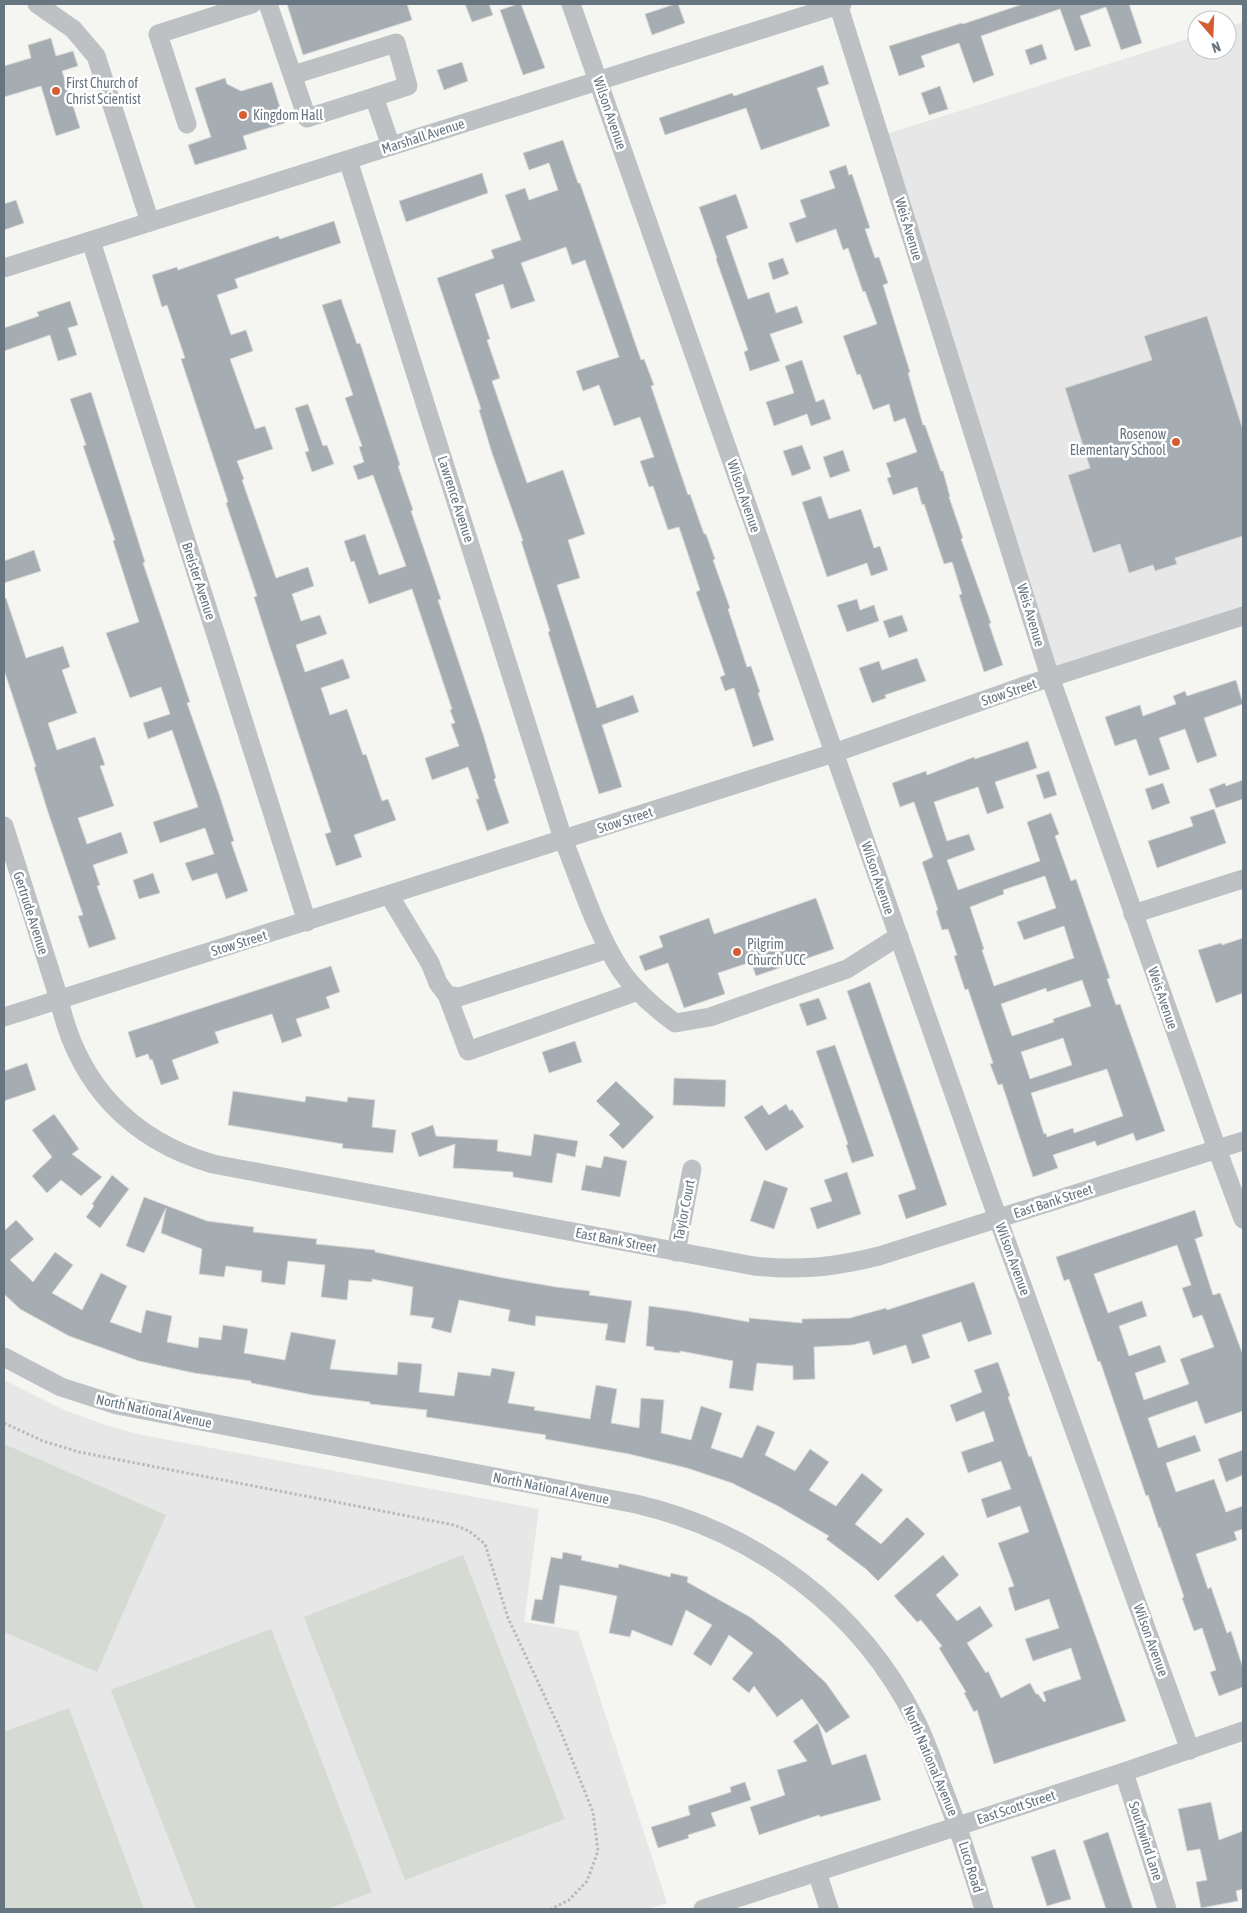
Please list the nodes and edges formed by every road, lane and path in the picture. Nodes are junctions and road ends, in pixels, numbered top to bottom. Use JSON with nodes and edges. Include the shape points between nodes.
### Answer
{"nodes":[{"id":1,"x":37,"y":4,"type":"edge"},
{"id":2,"x":252,"y":4,"type":"edge"},
{"id":3,"x":268,"y":4,"type":"edge"},
{"id":4,"x":571,"y":4,"type":"edge"},
{"id":5,"x":840,"y":4,"type":"edge"},
{"id":6,"x":292,"y":75,"type":"junction"},
{"id":7,"x":598,"y":81,"type":"junction"},
{"id":8,"x":374,"y":97,"type":"junction"},
{"id":9,"x":187,"y":124,"type":"dead end"},
{"id":10,"x":391,"y":146,"type":"junction"},
{"id":11,"x":348,"y":160,"type":"junction"},
{"id":12,"x":150,"y":222,"type":"junction"},
{"id":13,"x":91,"y":241,"type":"junction"},
{"id":14,"x":4,"y":268,"type":"edge"},
{"id":15,"x":1243,"y":616,"type":"edge"},
{"id":16,"x":1050,"y":677,"type":"junction"},
{"id":17,"x":834,"y":753,"type":"junction"},
{"id":18,"x":4,"y":826,"type":"edge"},
{"id":19,"x":563,"y":839,"type":"junction"},
{"id":20,"x":1243,"y":879,"type":"edge"},
{"id":21,"x":389,"y":896,"type":"junction"},
{"id":22,"x":1134,"y":914,"type":"junction"},
{"id":23,"x":306,"y":922,"type":"junction"},
{"id":24,"x":899,"y":936,"type":"junction"},
{"id":25,"x":608,"y":949,"type":"junction"},
{"id":26,"x":638,"y":991,"type":"junction"},
{"id":27,"x":453,"y":996,"type":"junction"},
{"id":28,"x":59,"y":999,"type":"junction"},
{"id":29,"x":4,"y":1017,"type":"edge"},
{"id":30,"x":1243,"y":1141,"type":"edge"},
{"id":31,"x":1216,"y":1149,"type":"junction"},
{"id":32,"x":692,"y":1169,"type":"dead end"},
{"id":33,"x":998,"y":1218,"type":"junction"},
{"id":34,"x":1243,"y":1219,"type":"edge"},
{"id":35,"x":676,"y":1252,"type":"junction"},
{"id":36,"x":4,"y":1357,"type":"edge"},
{"id":37,"x":4,"y":1423,"type":"edge"},
{"id":38,"x":1243,"y":1731,"type":"edge"},
{"id":39,"x":1190,"y":1750,"type":"junction"},
{"id":40,"x":1124,"y":1772,"type":"junction"},
{"id":41,"x":958,"y":1826,"type":"junction"},
{"id":42,"x":816,"y":1872,"type":"junction"},
{"id":43,"x":551,"y":1909,"type":"edge"},
{"id":44,"x":703,"y":1909,"type":"edge"},
{"id":45,"x":829,"y":1909,"type":"edge"},
{"id":46,"x":984,"y":1909,"type":"edge"},
{"id":47,"x":1167,"y":1909,"type":"edge"}],
"edges":[{"from":1,"to":12,"type":"street","via":[[73,29],[96,56]]},
{"from":2,"to":9,"type":"street","via":[[158,34]]},
{"from":3,"to":6,"type":"street"},
{"from":4,"to":7,"type":"street","name":"Wilson Avenue"},
{"from":5,"to":7,"type":"street","name":"Marshall Avenue"},
{"from":5,"to":16,"type":"street","name":"Weis Avenue"},
{"from":6,"to":8,"type":"street","via":[[307,118]]},
{"from":6,"to":8,"type":"street","via":[[396,43],[408,86]]},
{"from":7,"to":10,"type":"street","name":"Marshall Avenue"},
{"from":7,"to":17,"type":"street","name":"Wilson Avenue"},
{"from":8,"to":10,"type":"street"},
{"from":10,"to":11,"type":"street","name":"Marshall Avenue"},
{"from":11,"to":12,"type":"street","name":"Marshall Avenue"},
{"from":11,"to":19,"type":"street","name":"Lawrence Avenue"},
{"from":12,"to":13,"type":"street","name":"Marshall Avenue"},
{"from":13,"to":14,"type":"street","name":"Marshall Avenue"},
{"from":13,"to":23,"type":"street","name":"Breister Avenue"},
{"from":15,"to":16,"type":"street","name":"Stow Street"},
{"from":16,"to":17,"type":"street","name":"Stow Street"},
{"from":16,"to":22,"type":"street","name":"Weis Avenue"},
{"from":17,"to":19,"type":"street","name":"Stow Street"},
{"from":17,"to":24,"type":"street","name":"Wilson Avenue"},
{"from":18,"to":28,"type":"street","name":"Gertrude Avenue"},
{"from":19,"to":21,"type":"street","name":"Stow Street"},
{"from":19,"to":25,"type":"street","name":"Lawrence Avenue"},
{"from":20,"to":22,"type":"street"},
{"from":21,"to":23,"type":"street","name":"Stow Street"},
{"from":21,"to":27,"type":"street","via":[[430,963],[438,983]]},
{"from":22,"to":31,"type":"street","name":"Weis Avenue"},
{"from":23,"to":28,"type":"street","name":"Stow Street"},
{"from":24,"to":26,"type":"street","name":"Lawrence Avenue","via":[[847,969],[710,1017],[675,1023]]},
{"from":24,"to":33,"type":"street","name":"Wilson Avenue"},
{"from":25,"to":26,"type":"street","name":"Lawrence Avenue"},
{"from":25,"to":27,"type":"street"},
{"from":26,"to":27,"type":"street","via":[[468,1051]]},
{"from":28,"to":29,"type":"street","name":"Stow Street"},
{"from":28,"to":35,"type":"street","name":"East Bank Street","via":[[74,1048],[100,1091],[135,1126],[185,1155],[213,1164]]},
{"from":30,"to":31,"type":"street","name":"East Bank Street"},
{"from":31,"to":33,"type":"street","name":"East Bank Street"},
{"from":31,"to":34,"type":"street","name":"Weis Avenue"},
{"from":32,"to":35,"type":"street","name":"Taylor Court"},
{"from":33,"to":35,"type":"street","name":"East Bank Street","via":[[868,1260],[826,1268],[773,1268]]},
{"from":33,"to":39,"type":"street","name":"Wilson Avenue"},
{"from":36,"to":41,"type":"street","name":"North National Avenue","via":[[61,1387],[117,1405],[636,1504],[679,1516],[732,1537],[775,1562],[815,1592],[874,1654],[919,1726]]},
{"from":37,"to":43,"type":"path","via":[[43,1441],[79,1452],[454,1525],[469,1531],[485,1544],[508,1618],[559,1727],[593,1812],[598,1851],[587,1881],[569,1900]]},
{"from":38,"to":39,"type":"street","name":"East Scott Street"},
{"from":39,"to":40,"type":"street","name":"East Scott Street"},
{"from":40,"to":41,"type":"street","name":"East Scott Street"},
{"from":40,"to":47,"type":"street","name":"Southwind Lane"},
{"from":41,"to":42,"type":"street","name":"East Scott Street"},
{"from":41,"to":46,"type":"street","name":"Luco Road"},
{"from":42,"to":44,"type":"street","name":"East Scott Street"},
{"from":42,"to":45,"type":"street"}]}
